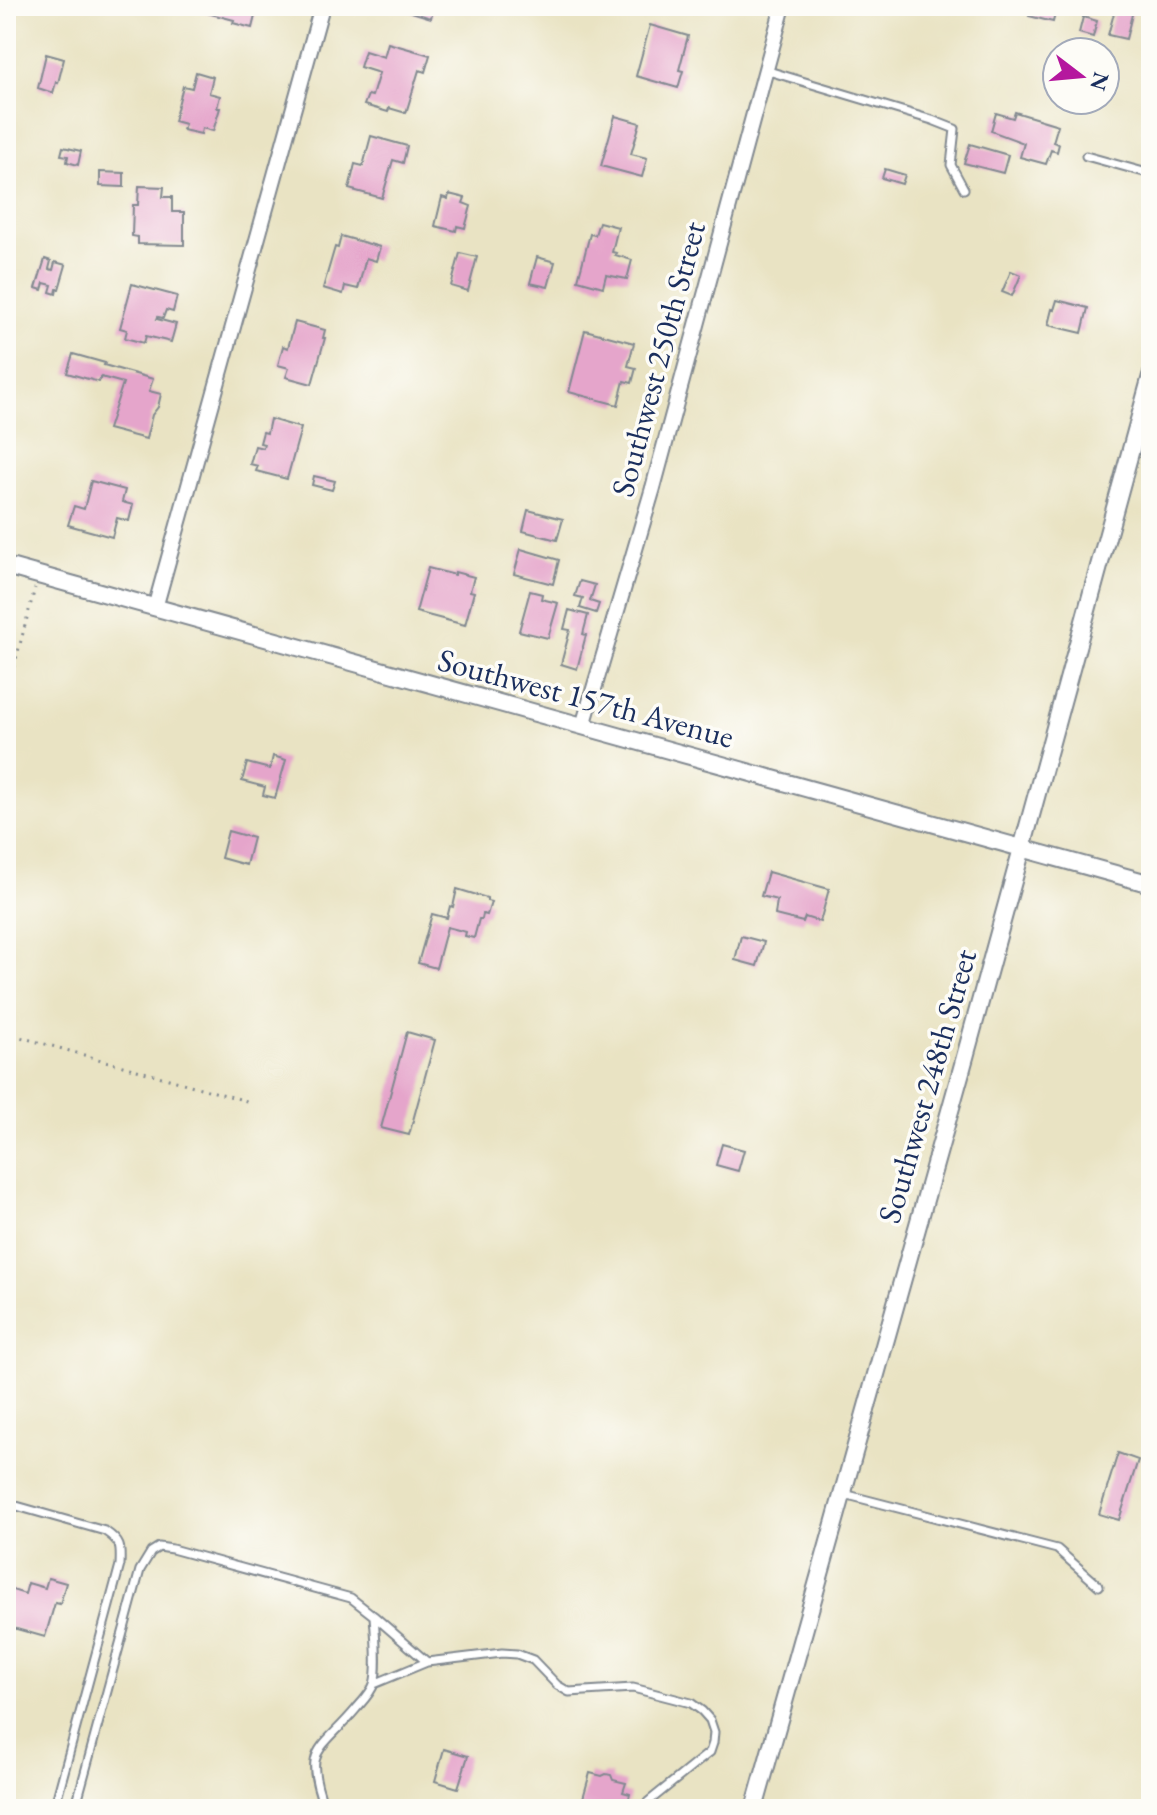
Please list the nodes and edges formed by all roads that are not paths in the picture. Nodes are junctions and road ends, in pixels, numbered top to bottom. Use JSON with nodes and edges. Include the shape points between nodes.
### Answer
{"nodes":[{"id":1,"x":322,"y":6,"type":"edge"},
{"id":2,"x":783,"y":6,"type":"edge"},
{"id":3,"x":765,"y":70,"type":"junction"},
{"id":4,"x":1086,"y":156,"type":"dead end"},
{"id":5,"x":1151,"y":174,"type":"edge"},
{"id":6,"x":964,"y":189,"type":"dead end"},
{"id":7,"x":1151,"y":376,"type":"edge"},
{"id":8,"x":6,"y":566,"type":"edge"},
{"id":9,"x":155,"y":608,"type":"junction"},
{"id":10,"x":583,"y":726,"type":"junction"},
{"id":11,"x":1022,"y":848,"type":"junction"},
{"id":12,"x":1151,"y":884,"type":"edge"},
{"id":13,"x":842,"y":1494,"type":"junction"},
{"id":14,"x":6,"y":1503,"type":"edge"},
{"id":15,"x":1099,"y":1586,"type":"dead end"},
{"id":16,"x":109,"y":1607,"type":"junction"},
{"id":17,"x":128,"y":1612,"type":"junction"},
{"id":18,"x":374,"y":1616,"type":"junction"},
{"id":19,"x":427,"y":1662,"type":"junction"},
{"id":20,"x":374,"y":1684,"type":"junction"},
{"id":21,"x":55,"y":1805,"type":"edge"},
{"id":22,"x":75,"y":1808,"type":"edge"},
{"id":23,"x":325,"y":1809,"type":"edge"},
{"id":24,"x":646,"y":1809,"type":"edge"},
{"id":25,"x":754,"y":1809,"type":"edge"}],
"edges":[{"from":1,"to":9,"type":"street"},
{"from":2,"to":3,"type":"street","name":"Southwest 250th Street"},
{"from":3,"to":6,"type":"lane","via":[[955,129],[951,165]]},
{"from":3,"to":10,"type":"street","name":"Southwest 250th Street"},
{"from":4,"to":5,"type":"lane"},
{"from":7,"to":11,"type":"street","name":"Southwest 248th Street"},
{"from":8,"to":9,"type":"street","name":"Southwest 157th Avenue"},
{"from":9,"to":10,"type":"street","name":"Southwest 157th Avenue"},
{"from":10,"to":11,"type":"street","name":"Southwest 157th Avenue"},
{"from":11,"to":12,"type":"street","name":"Southwest 157th Avenue"},
{"from":11,"to":13,"type":"street","name":"Southwest 248th Street"},
{"from":13,"to":15,"type":"lane","via":[[1057,1549]]},
{"from":13,"to":25,"type":"street","name":"Southwest 248th Street"},
{"from":14,"to":16,"type":"lane","via":[[115,1538],[121,1547],[120,1565]]},
{"from":16,"to":17,"type":"lane"},
{"from":16,"to":21,"type":"lane"},
{"from":17,"to":18,"type":"lane","via":[[140,1570],[159,1547],[351,1598]]},
{"from":17,"to":22,"type":"lane"},
{"from":18,"to":19,"type":"lane"},
{"from":18,"to":20,"type":"lane"},
{"from":19,"to":20,"type":"lane"},
{"from":19,"to":24,"type":"lane","via":[[517,1654],[533,1660],[569,1692],[633,1688],[691,1703],[710,1720],[710,1752]]},
{"from":20,"to":23,"type":"lane","via":[[323,1742],[314,1760],[315,1783]]},
{"from":21,"to":22,"type":"lane"}]}
